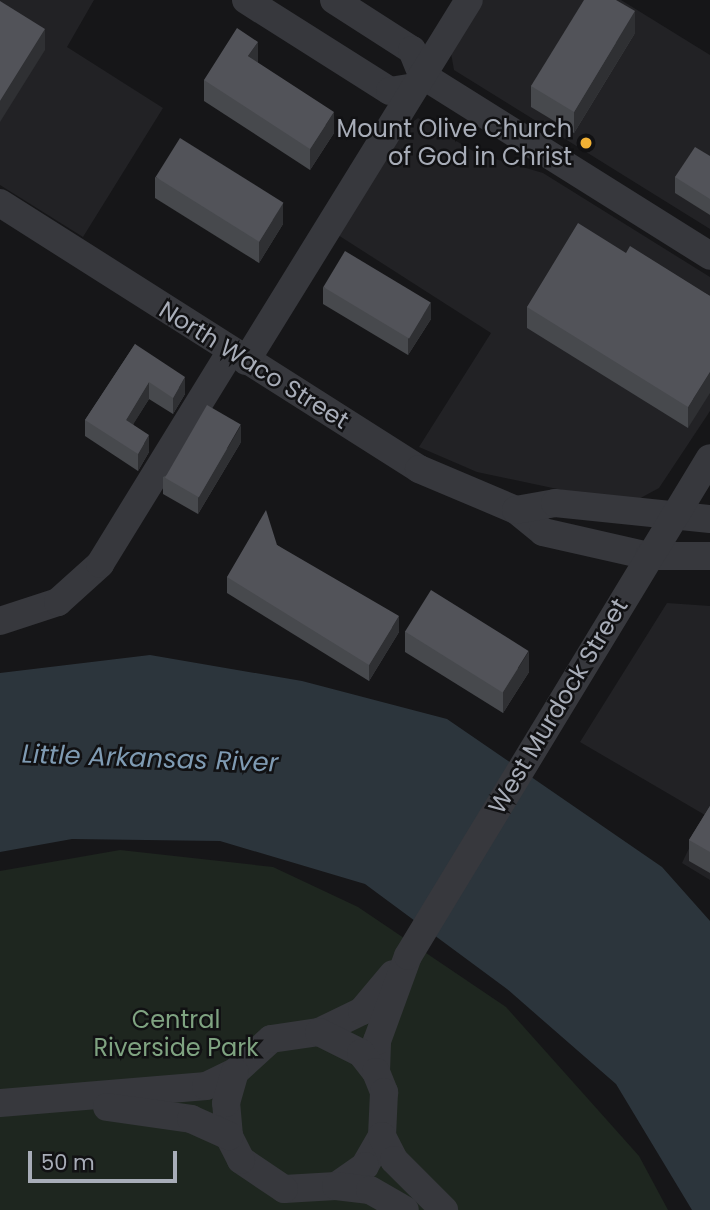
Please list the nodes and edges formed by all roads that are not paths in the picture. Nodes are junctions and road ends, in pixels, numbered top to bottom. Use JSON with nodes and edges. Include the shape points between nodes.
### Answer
{"nodes":[{"id":1,"x":246,"y":0,"type":"edge"},
{"id":2,"x":334,"y":0,"type":"edge"},
{"id":3,"x":469,"y":0,"type":"edge"},
{"id":4,"x":418,"y":81,"type":"junction"},
{"id":5,"x":0,"y":203,"type":"edge"},
{"id":6,"x":710,"y":256,"type":"edge"},
{"id":7,"x":239,"y":356,"type":"junction"},
{"id":8,"x":710,"y":458,"type":"edge"},
{"id":9,"x":516,"y":510,"type":"junction"},
{"id":10,"x":673,"y":516,"type":"junction"},
{"id":11,"x":710,"y":519,"type":"edge"},
{"id":12,"x":649,"y":556,"type":"junction"},
{"id":13,"x":710,"y":556,"type":"edge"},
{"id":14,"x":0,"y":621,"type":"edge"},
{"id":15,"x":408,"y":956,"type":"junction"},
{"id":16,"x":319,"y":1032,"type":"junction"},
{"id":17,"x":235,"y":1072,"type":"junction"},
{"id":18,"x":376,"y":1072,"type":"junction"},
{"id":19,"x":38,"y":1101,"type":"junction"},
{"id":20,"x":0,"y":1103,"type":"edge"},
{"id":21,"x":229,"y":1136,"type":"junction"},
{"id":22,"x":382,"y":1136,"type":"junction"},
{"id":23,"x":336,"y":1186,"type":"junction"},
{"id":24,"x":405,"y":1210,"type":"edge"},
{"id":25,"x":444,"y":1210,"type":"edge"}],
"edges":[{"from":1,"to":4,"type":"street","via":[[390,92]]},
{"from":2,"to":4,"type":"street","via":[[412,50]]},
{"from":3,"to":4,"type":"street"},
{"from":4,"to":6,"type":"street"},
{"from":4,"to":7,"type":"street"},
{"from":5,"to":7,"type":"street","name":"North Waco Street"},
{"from":7,"to":9,"type":"street","name":"North Waco Street","via":[[419,469]]},
{"from":7,"to":14,"type":"street","via":[[100,564],[76,589]]},
{"from":8,"to":10,"type":"street","name":"West Murdock Street"},
{"from":9,"to":10,"type":"street","via":[[555,503]]},
{"from":9,"to":12,"type":"street","name":"North Waco Street","via":[[543,533]]},
{"from":10,"to":11,"type":"street"},
{"from":10,"to":12,"type":"street","name":"West Murdock Street"},
{"from":12,"to":13,"type":"street","name":"North Waco Street"},
{"from":12,"to":15,"type":"street","name":"West Murdock Street"},
{"from":15,"to":16,"type":"street","name":"West Murdock Street","via":[[362,1012]]},
{"from":15,"to":18,"type":"street","name":"West Murdock Street","via":[[377,1041]]},
{"from":16,"to":17,"type":"street","name":"West Murdock Street","via":[[271,1039]]},
{"from":16,"to":18,"type":"street","via":[[361,1053]]},
{"from":17,"to":19,"type":"street","via":[[205,1086]]},
{"from":17,"to":21,"type":"street","via":[[226,1103]]},
{"from":18,"to":22,"type":"street","name":"West Murdock Street","via":[[384,1093]]},
{"from":19,"to":20,"type":"street"},
{"from":19,"to":21,"type":"street","via":[[152,1110]]},
{"from":21,"to":23,"type":"street","name":"West Murdock Street","via":[[260,1178],[311,1192]]},
{"from":22,"to":23,"type":"street","name":"West Murdock Street","via":[[365,1166]]},
{"from":22,"to":25,"type":"street","via":[[394,1160]]},
{"from":23,"to":24,"type":"street","via":[[370,1190]]}]}
